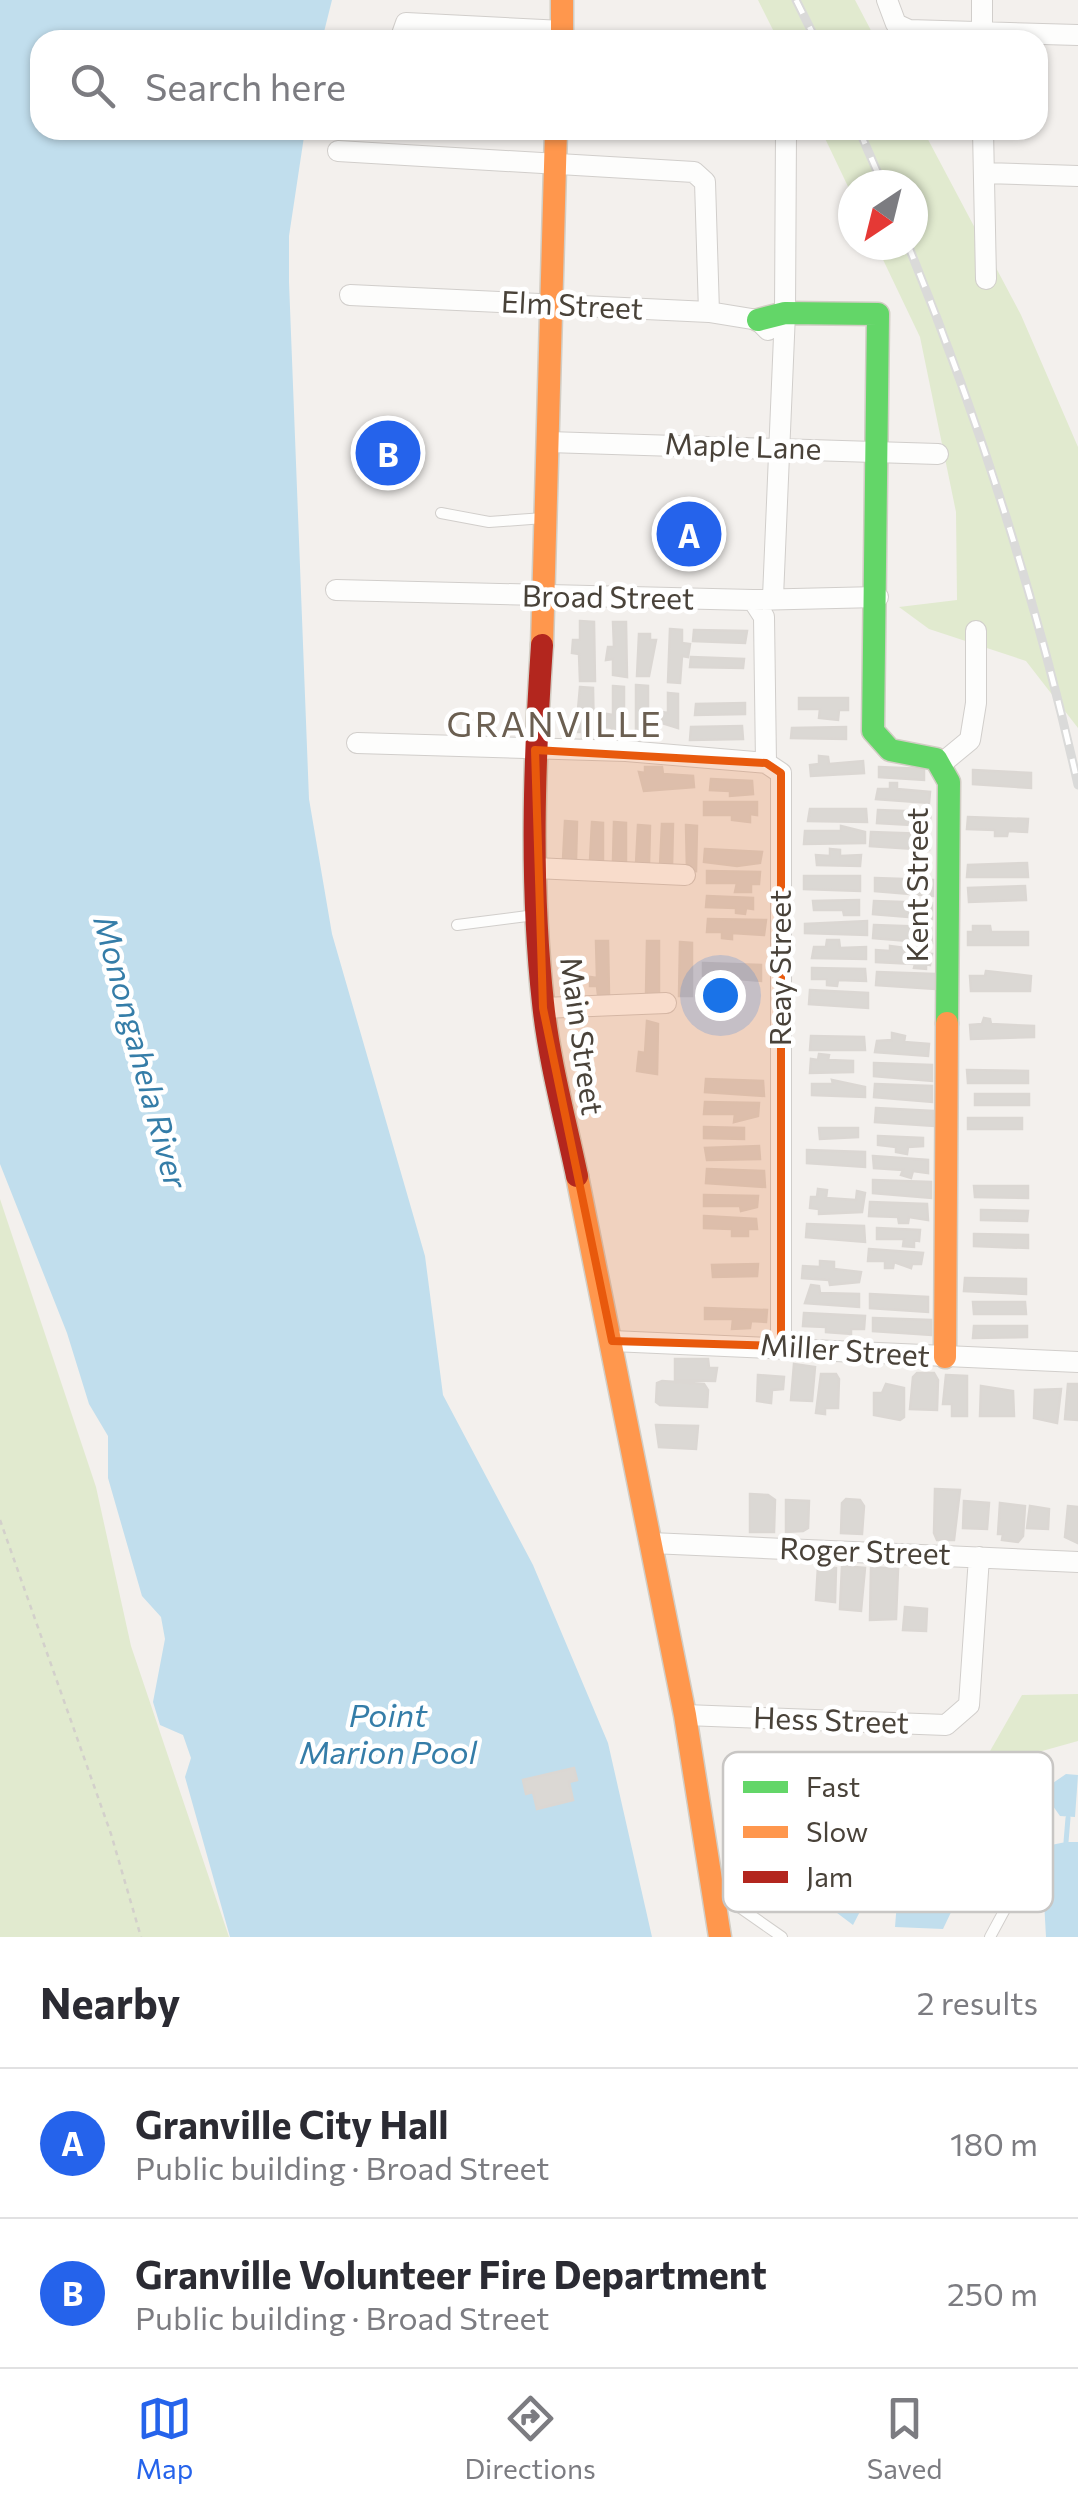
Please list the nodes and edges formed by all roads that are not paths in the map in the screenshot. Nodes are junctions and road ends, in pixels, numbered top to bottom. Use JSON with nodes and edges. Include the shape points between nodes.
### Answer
{"nodes":[{"id":1,"x":562,"y":0,"type":"edge"},
{"id":2,"x":888,"y":0,"type":"edge"},
{"id":3,"x":982,"y":0,"type":"edge"},
{"id":4,"x":404,"y":30,"type":"edge"},
{"id":5,"x":490,"y":30,"type":"edge"},
{"id":6,"x":562,"y":30,"type":"edge"},
{"id":7,"x":909,"y":30,"type":"edge"},
{"id":8,"x":982,"y":30,"type":"edge"},
{"id":9,"x":1048,"y":36,"type":"edge"},
{"id":10,"x":1078,"y":36,"type":"edge"},
{"id":11,"x":555,"y":140,"type":"edge"},
{"id":12,"x":786,"y":140,"type":"edge"},
{"id":13,"x":983,"y":140,"type":"edge"},
{"id":14,"x":338,"y":151,"type":"dead end"},
{"id":15,"x":554,"y":164,"type":"junction"},
{"id":16,"x":984,"y":173,"type":"junction"},
{"id":17,"x":1078,"y":176,"type":"edge"},
{"id":18,"x":986,"y":279,"type":"dead end"},
{"id":19,"x":350,"y":295,"type":"dead end"},
{"id":20,"x":550,"y":306,"type":"junction"},
{"id":21,"x":710,"y":312,"type":"junction"},
{"id":22,"x":786,"y":313,"type":"junction"},
{"id":23,"x":758,"y":320,"type":"junction"},
{"id":24,"x":783,"y":344,"type":"junction"},
{"id":25,"x":548,"y":442,"type":"junction"},
{"id":26,"x":780,"y":448,"type":"junction"},
{"id":27,"x":875,"y":451,"type":"junction"},
{"id":28,"x":938,"y":454,"type":"dead end"},
{"id":29,"x":441,"y":514,"type":"dead end"},
{"id":30,"x":545,"y":518,"type":"junction"},
{"id":31,"x":336,"y":590,"type":"dead end"},
{"id":32,"x":546,"y":597,"type":"junction"},
{"id":33,"x":878,"y":598,"type":"junction"},
{"id":34,"x":763,"y":599,"type":"junction"},
{"id":35,"x":976,"y":631,"type":"dead end"},
{"id":36,"x":357,"y":743,"type":"dead end"},
{"id":37,"x":535,"y":750,"type":"junction"},
{"id":38,"x":766,"y":763,"type":"junction"},
{"id":39,"x":940,"y":764,"type":"junction"},
{"id":40,"x":535,"y":868,"type":"junction"},
{"id":41,"x":685,"y":874,"type":"dead end"},
{"id":42,"x":536,"y":915,"type":"junction"},
{"id":43,"x":458,"y":925,"type":"dead end"},
{"id":44,"x":666,"y":1004,"type":"dead end"},
{"id":45,"x":542,"y":1008,"type":"junction"},
{"id":46,"x":612,"y":1341,"type":"junction"},
{"id":47,"x":781,"y":1346,"type":"junction"},
{"id":48,"x":945,"y":1357,"type":"junction"},
{"id":49,"x":1078,"y":1362,"type":"edge"},
{"id":50,"x":651,"y":1544,"type":"junction"},
{"id":51,"x":979,"y":1557,"type":"junction"},
{"id":52,"x":1078,"y":1562,"type":"edge"},
{"id":53,"x":686,"y":1715,"type":"junction"},
{"id":54,"x":714,"y":1890,"type":"junction"},
{"id":55,"x":723,"y":1896,"type":"edge"},
{"id":56,"x":746,"y":1912,"type":"edge"},
{"id":57,"x":1004,"y":1912,"type":"edge"},
{"id":58,"x":720,"y":1937,"type":"edge"},
{"id":59,"x":782,"y":1937,"type":"edge"},
{"id":60,"x":990,"y":1937,"type":"edge"}],
"edges":[{"from":1,"to":6,"type":"main road"},
{"from":2,"to":7,"type":"street","via":[[896,24]]},
{"from":3,"to":8,"type":"street"},
{"from":4,"to":5,"type":"street","via":[[406,23]]},
{"from":9,"to":10,"type":"street"},
{"from":11,"to":15,"type":"main road","name":"Main Street"},
{"from":12,"to":22,"type":"street","name":"Reay Street"},
{"from":13,"to":16,"type":"street"},
{"from":14,"to":15,"type":"street"},
{"from":15,"to":20,"type":"main road","name":"Main Street"},
{"from":15,"to":21,"type":"street","via":[[694,172],[705,182]]},
{"from":16,"to":17,"type":"street"},
{"from":16,"to":18,"type":"street"},
{"from":19,"to":20,"type":"street","name":"Elm Street"},
{"from":20,"to":21,"type":"street","name":"Elm Street"},
{"from":20,"to":25,"type":"main road","name":"Main Street"},
{"from":21,"to":23,"type":"street","name":"Elm Street"},
{"from":22,"to":23,"type":"main road"},
{"from":22,"to":24,"type":"street","name":"Reay Street"},
{"from":22,"to":27,"type":"main road","name":"Kent Street","via":[[878,314]]},
{"from":23,"to":24,"type":"street"},
{"from":24,"to":26,"type":"street","name":"Reay Street"},
{"from":25,"to":26,"type":"street","name":"Maple Lane"},
{"from":25,"to":30,"type":"main road","name":"Main Street"},
{"from":26,"to":27,"type":"street","name":"Maple Lane"},
{"from":26,"to":34,"type":"street","name":"Reay Street"},
{"from":27,"to":28,"type":"street","name":"Maple Lane"},
{"from":27,"to":33,"type":"main road","name":"Kent Street"},
{"from":29,"to":30,"type":"lane","via":[[490,522]]},
{"from":30,"to":32,"type":"main road","name":"Main Street"},
{"from":31,"to":32,"type":"street","name":"Broad Street"},
{"from":32,"to":34,"type":"street","name":"Broad Street"},
{"from":32,"to":37,"type":"main road","name":"Main Street"},
{"from":33,"to":34,"type":"street","name":"Broad Street"},
{"from":33,"to":39,"type":"main road","name":"Kent Street","via":[[874,731],[890,750]]},
{"from":34,"to":38,"type":"street","name":"Reay Street"},
{"from":35,"to":39,"type":"street","via":[[970,740]]},
{"from":36,"to":37,"type":"street"},
{"from":37,"to":38,"type":"street"},
{"from":37,"to":40,"type":"main road","name":"Main Street"},
{"from":38,"to":47,"type":"street","name":"Reay Street","via":[[781,774]]},
{"from":39,"to":48,"type":"main road","name":"Kent Street","via":[[949,782]]},
{"from":40,"to":41,"type":"street"},
{"from":40,"to":42,"type":"main road","name":"Main Street"},
{"from":42,"to":43,"type":"lane"},
{"from":42,"to":45,"type":"main road","name":"Main Street"},
{"from":44,"to":45,"type":"street"},
{"from":45,"to":46,"type":"main road","name":"Main Street"},
{"from":46,"to":47,"type":"street","name":"Miller Street"},
{"from":46,"to":50,"type":"main road","name":"Main Street"},
{"from":47,"to":48,"type":"street","name":"Miller Street"},
{"from":48,"to":49,"type":"street","name":"Miller Street"},
{"from":50,"to":51,"type":"street","name":"Roger Street"},
{"from":50,"to":53,"type":"main road","name":"Main Street"},
{"from":51,"to":52,"type":"street","name":"Roger Street"},
{"from":51,"to":53,"type":"street","name":"Hess Street","via":[[969,1705],[946,1726]]},
{"from":53,"to":54,"type":"main road","name":"Main Street"},
{"from":54,"to":55,"type":"lane"},
{"from":54,"to":58,"type":"main road","name":"Main Street"},
{"from":56,"to":59,"type":"lane"},
{"from":57,"to":60,"type":"lane"}]}
